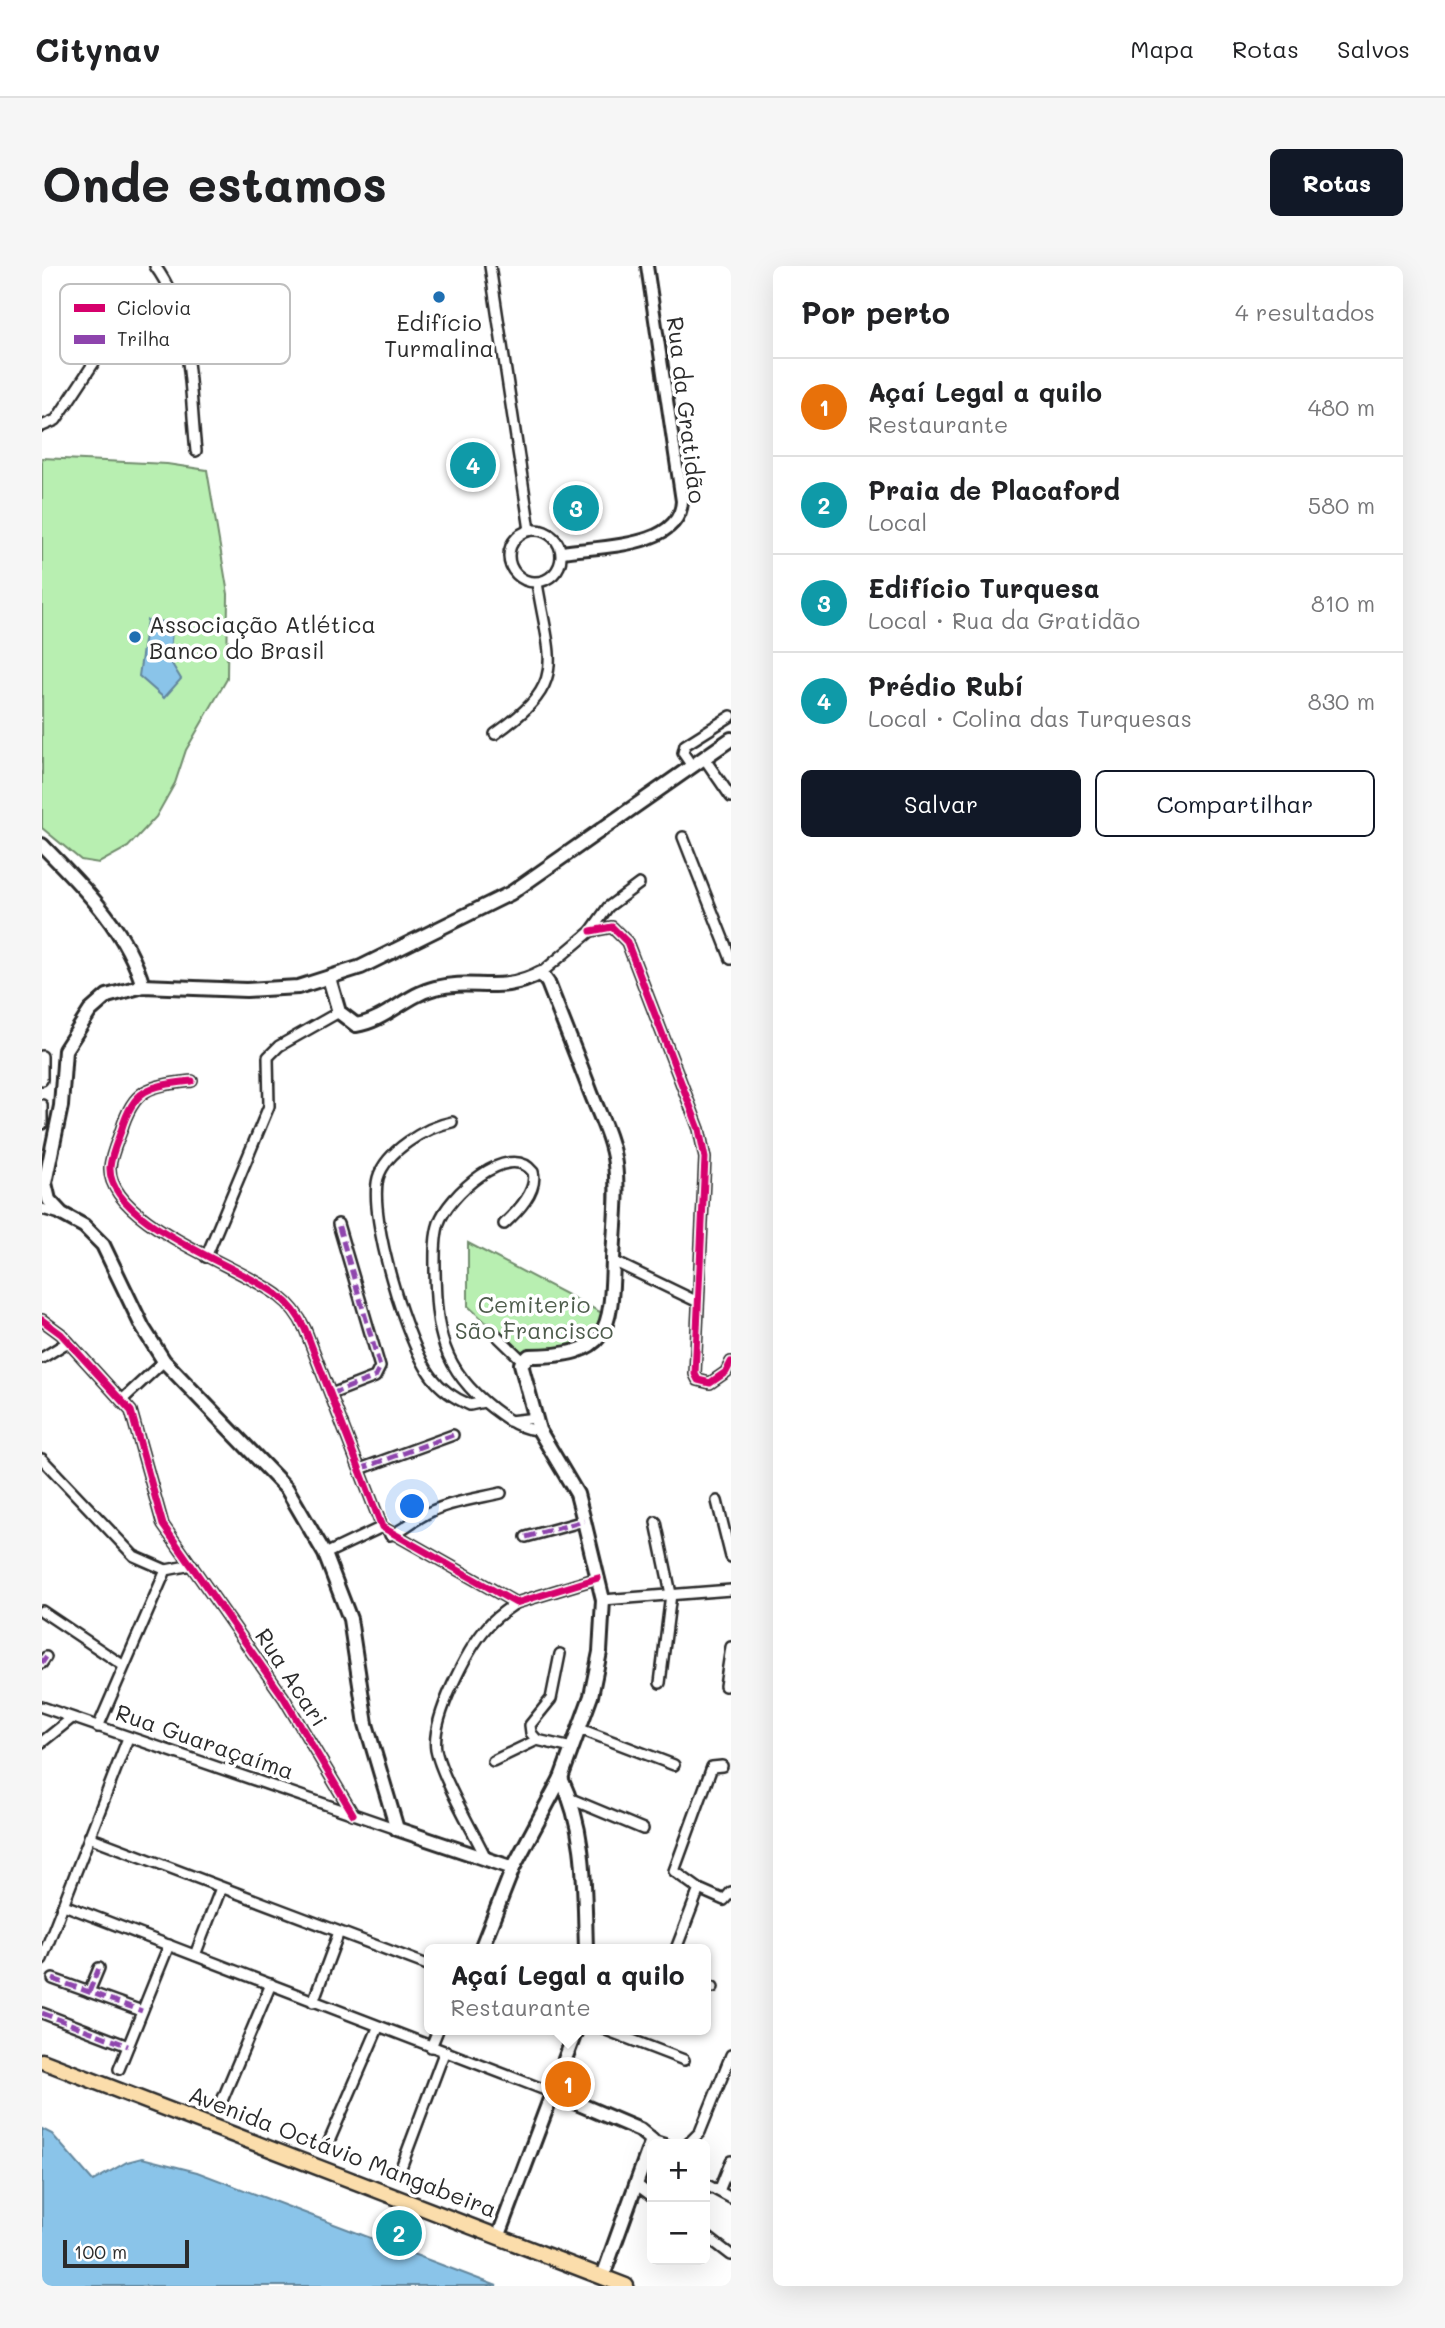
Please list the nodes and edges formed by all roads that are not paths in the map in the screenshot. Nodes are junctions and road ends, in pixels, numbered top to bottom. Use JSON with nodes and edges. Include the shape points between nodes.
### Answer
{"nodes":[{"id":1,"x":155,"y":266,"type":"edge"},
{"id":2,"x":490,"y":266,"type":"edge"},
{"id":3,"x":647,"y":266,"type":"edge"},
{"id":4,"x":167,"y":284,"type":"edge"},
{"id":5,"x":93,"y":364,"type":"edge"},
{"id":6,"x":186,"y":364,"type":"edge"},
{"id":7,"x":42,"y":426,"type":"edge"},
{"id":8,"x":196,"y":451,"type":"dead end"},
{"id":9,"x":530,"y":530,"type":"junction"},
{"id":10,"x":562,"y":551,"type":"junction"},
{"id":11,"x":537,"y":583,"type":"junction"},
{"id":12,"x":731,"y":716,"type":"edge"},
{"id":13,"x":495,"y":734,"type":"dead end"},
{"id":14,"x":731,"y":739,"type":"edge"},
{"id":15,"x":704,"y":758,"type":"junction"},
{"id":16,"x":692,"y":766,"type":"junction"},
{"id":17,"x":731,"y":797,"type":"edge"},
{"id":18,"x":683,"y":837,"type":"dead end"},
{"id":19,"x":42,"y":845,"type":"edge"},
{"id":20,"x":639,"y":884,"type":"dead end"},
{"id":21,"x":591,"y":931,"type":"junction"},
{"id":22,"x":728,"y":943,"type":"edge"},
{"id":23,"x":731,"y":959,"type":"edge"},
{"id":24,"x":541,"y":973,"type":"junction"},
{"id":25,"x":329,"y":978,"type":"junction"},
{"id":26,"x":143,"y":986,"type":"junction"},
{"id":27,"x":298,"y":987,"type":"junction"},
{"id":28,"x":333,"y":991,"type":"junction"},
{"id":29,"x":339,"y":1012,"type":"junction"},
{"id":30,"x":42,"y":1056,"type":"edge"},
{"id":31,"x":42,"y":1080,"type":"edge"},
{"id":32,"x":192,"y":1081,"type":"dead end"},
{"id":33,"x":42,"y":1105,"type":"edge"},
{"id":34,"x":452,"y":1122,"type":"dead end"},
{"id":35,"x":42,"y":1124,"type":"edge"},
{"id":36,"x":42,"y":1209,"type":"edge"},
{"id":37,"x":62,"y":1214,"type":"junction"},
{"id":38,"x":338,"y":1224,"type":"dead end"},
{"id":39,"x":504,"y":1224,"type":"dead end"},
{"id":40,"x":206,"y":1257,"type":"junction"},
{"id":41,"x":613,"y":1261,"type":"junction"},
{"id":42,"x":698,"y":1302,"type":"junction"},
{"id":43,"x":42,"y":1320,"type":"edge"},
{"id":44,"x":490,"y":1329,"type":"dead end"},
{"id":45,"x":68,"y":1342,"type":"junction"},
{"id":46,"x":42,"y":1358,"type":"edge"},
{"id":47,"x":522,"y":1360,"type":"junction"},
{"id":48,"x":164,"y":1362,"type":"junction"},
{"id":49,"x":731,"y":1362,"type":"edge"},
{"id":50,"x":331,"y":1394,"type":"junction"},
{"id":51,"x":122,"y":1399,"type":"junction"},
{"id":52,"x":484,"y":1402,"type":"junction"},
{"id":53,"x":537,"y":1424,"type":"junction"},
{"id":54,"x":453,"y":1435,"type":"dead end"},
{"id":55,"x":42,"y":1459,"type":"edge"},
{"id":56,"x":360,"y":1469,"type":"junction"},
{"id":57,"x":501,"y":1493,"type":"dead end"},
{"id":58,"x":717,"y":1501,"type":"dead end"},
{"id":59,"x":584,"y":1521,"type":"junction"},
{"id":60,"x":656,"y":1522,"type":"dead end"},
{"id":61,"x":382,"y":1527,"type":"junction"},
{"id":62,"x":390,"y":1535,"type":"junction"},
{"id":63,"x":526,"y":1537,"type":"dead end"},
{"id":64,"x":326,"y":1554,"type":"junction"},
{"id":65,"x":731,"y":1557,"type":"edge"},
{"id":66,"x":192,"y":1565,"type":"junction"},
{"id":67,"x":166,"y":1570,"type":"junction"},
{"id":68,"x":598,"y":1578,"type":"junction"},
{"id":69,"x":731,"y":1590,"type":"edge"},
{"id":70,"x":671,"y":1594,"type":"junction"},
{"id":71,"x":603,"y":1600,"type":"junction"},
{"id":72,"x":516,"y":1603,"type":"junction"},
{"id":73,"x":42,"y":1611,"type":"edge"},
{"id":74,"x":731,"y":1647,"type":"edge"},
{"id":75,"x":560,"y":1654,"type":"dead end"},
{"id":76,"x":124,"y":1666,"type":"junction"},
{"id":77,"x":660,"y":1683,"type":"dead end"},
{"id":78,"x":725,"y":1686,"type":"dead end"},
{"id":79,"x":42,"y":1707,"type":"edge"},
{"id":80,"x":72,"y":1718,"type":"junction"},
{"id":81,"x":99,"y":1727,"type":"junction"},
{"id":82,"x":580,"y":1729,"type":"junction"},
{"id":83,"x":128,"y":1738,"type":"junction"},
{"id":84,"x":537,"y":1740,"type":"junction"},
{"id":85,"x":42,"y":1741,"type":"edge"},
{"id":86,"x":572,"y":1748,"type":"junction"},
{"id":87,"x":493,"y":1761,"type":"dead end"},
{"id":88,"x":674,"y":1765,"type":"dead end"},
{"id":89,"x":722,"y":1766,"type":"dead end"},
{"id":90,"x":561,"y":1778,"type":"junction"},
{"id":91,"x":571,"y":1799,"type":"junction"},
{"id":92,"x":353,"y":1814,"type":"junction"},
{"id":93,"x":397,"y":1829,"type":"junction"},
{"id":94,"x":643,"y":1829,"type":"dead end"},
{"id":95,"x":89,"y":1837,"type":"junction"},
{"id":96,"x":486,"y":1858,"type":"junction"},
{"id":97,"x":513,"y":1868,"type":"junction"},
{"id":98,"x":221,"y":1888,"type":"junction"},
{"id":99,"x":699,"y":1889,"type":"junction"},
{"id":100,"x":731,"y":1892,"type":"edge"},
{"id":101,"x":64,"y":1905,"type":"junction"},
{"id":102,"x":339,"y":1932,"type":"junction"},
{"id":103,"x":483,"y":1944,"type":"edge"},
{"id":104,"x":586,"y":1944,"type":"edge"},
{"id":105,"x":678,"y":1944,"type":"edge"},
{"id":106,"x":169,"y":1945,"type":"junction"},
{"id":107,"x":195,"y":1955,"type":"junction"},
{"id":108,"x":42,"y":1959,"type":"edge"},
{"id":109,"x":424,"y":1964,"type":"edge"},
{"id":110,"x":99,"y":1968,"type":"dead end"},
{"id":111,"x":52,"y":1979,"type":"dead end"},
{"id":112,"x":271,"y":1984,"type":"junction"},
{"id":113,"x":89,"y":1992,"type":"junction"},
{"id":114,"x":313,"y":2001,"type":"junction"},
{"id":115,"x":142,"y":2011,"type":"junction"},
{"id":116,"x":42,"y":2013,"type":"edge"},
{"id":117,"x":377,"y":2028,"type":"junction"},
{"id":118,"x":436,"y":2035,"type":"edge"},
{"id":119,"x":574,"y":2035,"type":"edge"},
{"id":120,"x":619,"y":2035,"type":"edge"},
{"id":121,"x":128,"y":2046,"type":"junction"},
{"id":122,"x":431,"y":2047,"type":"junction"},
{"id":123,"x":444,"y":2053,"type":"junction"},
{"id":124,"x":731,"y":2055,"type":"edge"},
{"id":125,"x":684,"y":2060,"type":"dead end"},
{"id":126,"x":42,"y":2061,"type":"edge"},
{"id":127,"x":119,"y":2069,"type":"dead end"},
{"id":128,"x":552,"y":2093,"type":"junction"},
{"id":129,"x":221,"y":2103,"type":"dead end"},
{"id":130,"x":693,"y":2139,"type":"edge"},
{"id":131,"x":647,"y":2143,"type":"edge"},
{"id":132,"x":327,"y":2146,"type":"dead end"},
{"id":133,"x":647,"y":2157,"type":"edge"},
{"id":134,"x":731,"y":2161,"type":"edge"},
{"id":135,"x":399,"y":2173,"type":"dead end"},
{"id":136,"x":637,"y":2185,"type":"junction"},
{"id":137,"x":710,"y":2186,"type":"edge"},
{"id":138,"x":719,"y":2191,"type":"junction"},
{"id":139,"x":647,"y":2192,"type":"edge"},
{"id":140,"x":731,"y":2198,"type":"edge"},
{"id":141,"x":499,"y":2235,"type":"junction"},
{"id":142,"x":710,"y":2239,"type":"edge"},
{"id":143,"x":731,"y":2255,"type":"edge"},
{"id":144,"x":603,"y":2276,"type":"junction"},
{"id":145,"x":626,"y":2286,"type":"edge"}],
"edges":[{"from":1,"to":4,"type":"street"},
{"from":2,"to":9,"type":"street"},
{"from":3,"to":10,"type":"street","name":"Rua da Gratidão","via":[[682,501],[679,517],[656,537]]},
{"from":5,"to":7,"type":"street","via":[[56,420]]},
{"from":6,"to":8,"type":"street"},
{"from":9,"to":10,"type":"street","via":[[550,534]]},
{"from":9,"to":11,"type":"street","via":[[510,546],[510,564],[520,578]]},
{"from":10,"to":11,"type":"street","via":[[559,569]]},
{"from":11,"to":13,"type":"street","via":[[548,677],[534,704]]},
{"from":12,"to":16,"type":"street","via":[[685,745],[683,753]]},
{"from":14,"to":15,"type":"main road"},
{"from":15,"to":16,"type":"main road"},
{"from":15,"to":17,"type":"street"},
{"from":16,"to":25,"type":"main road","via":[[511,893],[361,967]]},
{"from":18,"to":22,"type":"street"},
{"from":19,"to":26,"type":"main road","via":[[107,915],[135,962]]},
{"from":20,"to":21,"type":"street","via":[[608,907]]},
{"from":21,"to":24,"type":"street"},
{"from":21,"to":42,"type":"street","via":[[612,928],[627,942],[703,1143]]},
{"from":22,"to":23,"type":"street"},
{"from":24,"to":29,"type":"main road","via":[[508,985],[421,992],[363,1024],[349,1022]]},
{"from":24,"to":41,"type":"main road","via":[[612,1147],[616,1180]]},
{"from":25,"to":27,"type":"main road"},
{"from":25,"to":28,"type":"main road"},
{"from":26,"to":27,"type":"main road"},
{"from":26,"to":37,"type":"main road","via":[[98,1003],[65,1050],[61,1106],[45,1183],[49,1200]]},
{"from":27,"to":28,"type":"main road"},
{"from":28,"to":29,"type":"main road"},
{"from":29,"to":40,"type":"street","via":[[268,1057],[269,1106]]},
{"from":30,"to":31,"type":"street"},
{"from":32,"to":40,"type":"street","via":[[151,1087],[133,1100],[110,1167],[116,1190],[126,1200],[181,1244]]},
{"from":33,"to":35,"type":"street"},
{"from":34,"to":52,"type":"street","via":[[432,1128],[387,1161],[378,1177],[375,1207],[389,1267],[423,1363],[442,1387],[460,1400],[470,1405]]},
{"from":36,"to":37,"type":"street"},
{"from":37,"to":48,"type":"main road","via":[[84,1226],[103,1245]]},
{"from":38,"to":50,"type":"street","via":[[380,1367],[376,1377]]},
{"from":39,"to":52,"type":"street","via":[[533,1185],[533,1172],[524,1164],[499,1164],[478,1178],[445,1210],[437,1229],[436,1307],[441,1340],[453,1366]]},
{"from":40,"to":50,"type":"street","via":[[267,1287],[290,1304]]},
{"from":41,"to":42,"type":"street"},
{"from":41,"to":47,"type":"main road","via":[[612,1300],[601,1336],[574,1354]]},
{"from":42,"to":49,"type":"street","via":[[698,1380],[710,1384]]},
{"from":43,"to":45,"type":"street","name":"Rua Acari"},
{"from":44,"to":47,"type":"street"},
{"from":45,"to":46,"type":"street"},
{"from":45,"to":51,"type":"street","name":"Rua Acari"},
{"from":47,"to":53,"type":"main road"},
{"from":48,"to":51,"type":"street"},
{"from":48,"to":64,"type":"main road","via":[[287,1489]]},
{"from":50,"to":56,"type":"street"},
{"from":51,"to":66,"type":"street","name":"Rua Acari","via":[[136,1423],[157,1511]]},
{"from":52,"to":53,"type":"street","via":[[509,1421]]},
{"from":53,"to":59,"type":"main road","via":[[568,1468]]},
{"from":54,"to":56,"type":"street"},
{"from":55,"to":67,"type":"street","via":[[134,1556]]},
{"from":56,"to":61,"type":"street"},
{"from":57,"to":62,"type":"street","via":[[454,1504]]},
{"from":58,"to":65,"type":"street"},
{"from":59,"to":63,"type":"street"},
{"from":59,"to":68,"type":"main road"},
{"from":60,"to":70,"type":"street"},
{"from":61,"to":62,"type":"street"},
{"from":61,"to":64,"type":"street"},
{"from":62,"to":72,"type":"street"},
{"from":64,"to":93,"type":"main road","via":[[350,1619],[366,1724]]},
{"from":66,"to":67,"type":"street"},
{"from":66,"to":92,"type":"street","name":"Rua Acari","via":[[284,1698]]},
{"from":67,"to":76,"type":"street"},
{"from":68,"to":71,"type":"main road"},
{"from":68,"to":72,"type":"street"},
{"from":69,"to":70,"type":"street"},
{"from":70,"to":71,"type":"street"},
{"from":70,"to":77,"type":"street"},
{"from":71,"to":82,"type":"main road","via":[[600,1652]]},
{"from":72,"to":96,"type":"street","via":[[488,1626],[472,1648],[453,1686],[435,1741],[444,1772]]},
{"from":73,"to":76,"type":"street"},
{"from":74,"to":78,"type":"street"},
{"from":75,"to":84,"type":"street","via":[[551,1699],[530,1725]]},
{"from":76,"to":81,"type":"street"},
{"from":79,"to":80,"type":"street","name":"Rua Guaraçaíma"},
{"from":80,"to":81,"type":"street","name":"Rua Guaraçaíma"},
{"from":80,"to":85,"type":"street"},
{"from":81,"to":83,"type":"street","name":"Rua Guaraçaíma"},
{"from":82,"to":86,"type":"main road"},
{"from":82,"to":88,"type":"street"},
{"from":83,"to":92,"type":"street","name":"Rua Guaraçaíma"},
{"from":83,"to":95,"type":"street"},
{"from":84,"to":86,"type":"street"},
{"from":84,"to":87,"type":"street"},
{"from":86,"to":90,"type":"main road"},
{"from":89,"to":99,"type":"street","via":[[713,1765],[674,1868],[678,1877]]},
{"from":90,"to":91,"type":"main road"},
{"from":90,"to":97,"type":"main road"},
{"from":91,"to":94,"type":"street"},
{"from":91,"to":104,"type":"main road","via":[[584,1861]]},
{"from":92,"to":93,"type":"street","name":"Rua Guaraçaíma"},
{"from":93,"to":96,"type":"main road","name":"Rua Guaraçaíma"},
{"from":95,"to":98,"type":"street"},
{"from":95,"to":101,"type":"street"},
{"from":96,"to":97,"type":"main road","name":"Rua Guaraçaíma"},
{"from":97,"to":103,"type":"main road"},
{"from":98,"to":102,"type":"street"},
{"from":98,"to":107,"type":"street"},
{"from":99,"to":100,"type":"street","via":[[724,1900]]},
{"from":99,"to":105,"type":"street"},
{"from":101,"to":106,"type":"street"},
{"from":101,"to":108,"type":"street"},
{"from":102,"to":109,"type":"street"},
{"from":102,"to":114,"type":"street"},
{"from":106,"to":107,"type":"street"},
{"from":106,"to":115,"type":"street"},
{"from":107,"to":112,"type":"street"},
{"from":110,"to":113,"type":"street"},
{"from":111,"to":113,"type":"street"},
{"from":112,"to":114,"type":"street"},
{"from":112,"to":129,"type":"street"},
{"from":113,"to":115,"type":"street"},
{"from":114,"to":117,"type":"street"},
{"from":115,"to":121,"type":"street"},
{"from":116,"to":121,"type":"street"},
{"from":117,"to":122,"type":"street"},
{"from":117,"to":132,"type":"street"},
{"from":118,"to":122,"type":"street"},
{"from":119,"to":128,"type":"main road"},
{"from":120,"to":125,"type":"street"},
{"from":121,"to":127,"type":"street"},
{"from":122,"to":123,"type":"street"},
{"from":123,"to":128,"type":"street"},
{"from":123,"to":135,"type":"street"},
{"from":124,"to":130,"type":"street"},
{"from":126,"to":141,"type":"main road","name":"Avenida Octávio Mangabeira"},
{"from":128,"to":131,"type":"main road","via":[[640,2130]]},
{"from":128,"to":141,"type":"main road"},
{"from":133,"to":136,"type":"main road"},
{"from":134,"to":138,"type":"street"},
{"from":136,"to":139,"type":"street"},
{"from":136,"to":144,"type":"main road"},
{"from":137,"to":138,"type":"street"},
{"from":138,"to":140,"type":"street"},
{"from":141,"to":144,"type":"main road","name":"Avenida Octávio Mangabeira"},
{"from":142,"to":143,"type":"street"},
{"from":144,"to":145,"type":"main road","name":"Avenida Octávio Mangabeira"}]}
